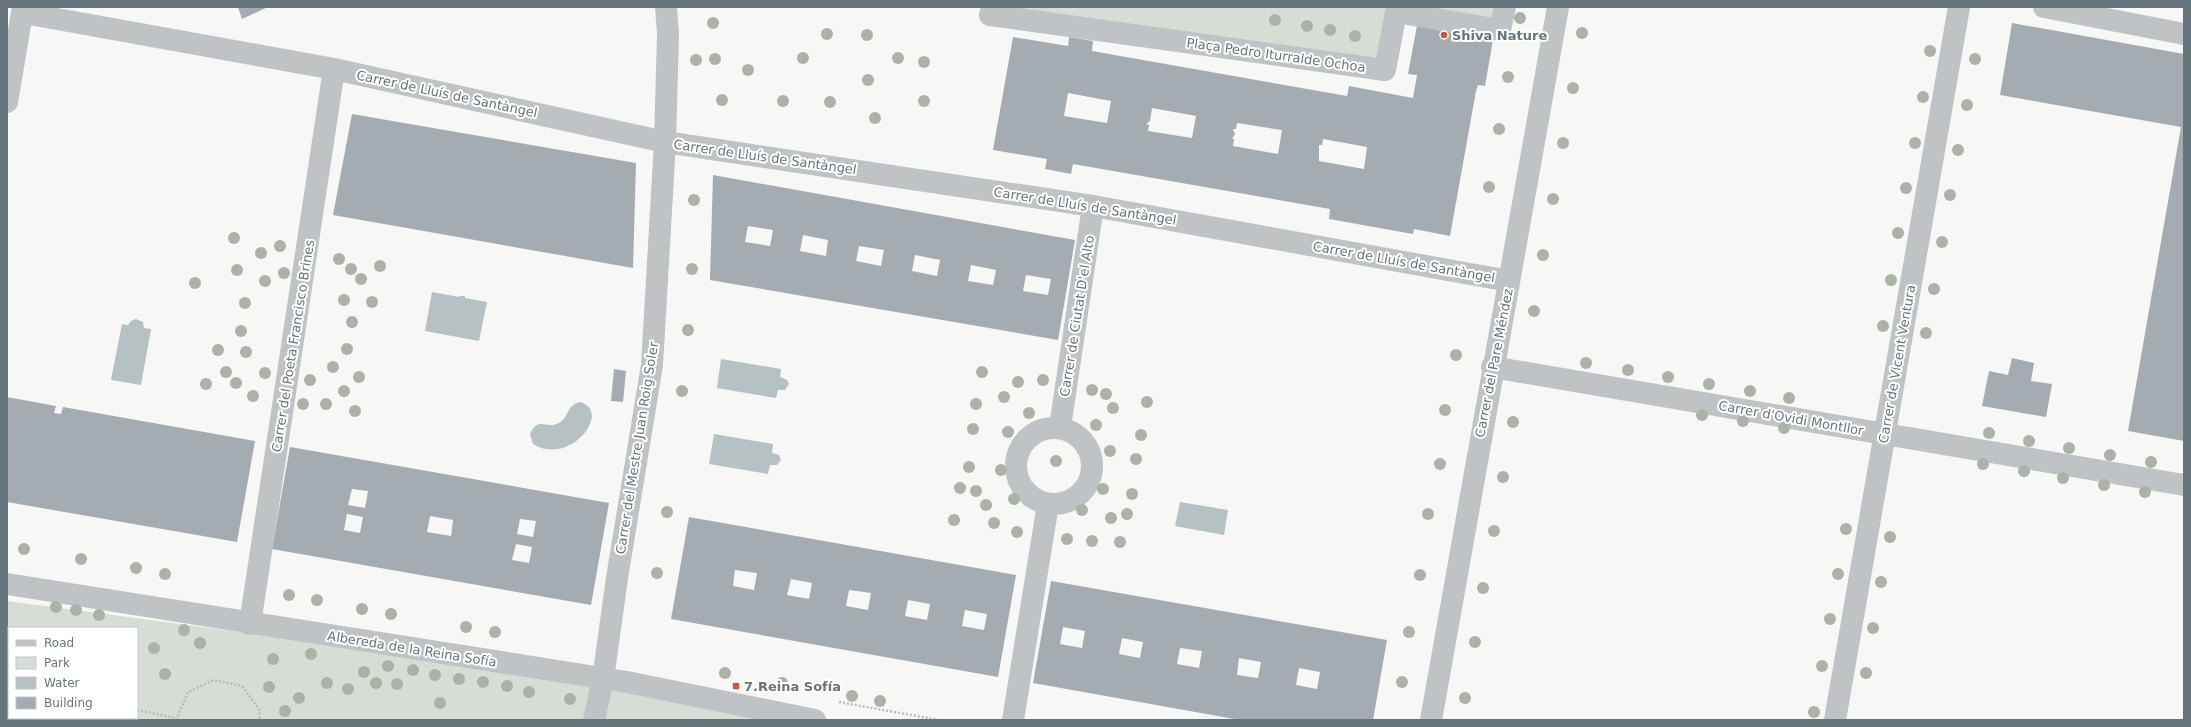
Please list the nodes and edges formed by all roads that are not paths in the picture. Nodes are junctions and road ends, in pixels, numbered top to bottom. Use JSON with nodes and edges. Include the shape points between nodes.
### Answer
{"nodes":[{"id":1,"x":666,"y":7,"type":"edge"},
{"id":2,"x":992,"y":7,"type":"edge"},
{"id":3,"x":1504,"y":7,"type":"edge"},
{"id":4,"x":1558,"y":7,"type":"edge"},
{"id":5,"x":1959,"y":7,"type":"edge"},
{"id":6,"x":2044,"y":7,"type":"edge"},
{"id":7,"x":23,"y":10,"type":"edge"},
{"id":8,"x":2184,"y":34,"type":"edge"},
{"id":9,"x":334,"y":69,"type":"junction"},
{"id":10,"x":7,"y":102,"type":"edge"},
{"id":11,"x":665,"y":142,"type":"junction"},
{"id":12,"x":1093,"y":206,"type":"junction"},
{"id":13,"x":1509,"y":281,"type":"junction"},
{"id":14,"x":1492,"y":367,"type":"junction"},
{"id":15,"x":1060,"y":427,"type":"junction"},
{"id":16,"x":1885,"y":435,"type":"junction"},
{"id":17,"x":2184,"y":485,"type":"edge"},
{"id":18,"x":1048,"y":504,"type":"junction"},
{"id":19,"x":7,"y":584,"type":"edge"},
{"id":20,"x":250,"y":624,"type":"junction"},
{"id":21,"x":603,"y":679,"type":"junction"},
{"id":22,"x":594,"y":720,"type":"edge"},
{"id":23,"x":815,"y":720,"type":"edge"},
{"id":24,"x":1013,"y":720,"type":"edge"},
{"id":25,"x":1431,"y":720,"type":"edge"},
{"id":26,"x":1835,"y":720,"type":"edge"}],
"edges":[{"from":1,"to":11,"type":"street","name":"Carrer del Mestre Juan Roig Soler","via":[[668,34]]},
{"from":2,"to":3,"type":"street","name":"Plaça Pedro Iturralde Ochoa","via":[[990,15],[1385,70],[1396,12],[1500,30]]},
{"from":4,"to":13,"type":"street","name":"Carrer del Pare Méndez"},
{"from":5,"to":16,"type":"street","name":"Carrer de Vicent Ventura"},
{"from":6,"to":8,"type":"street"},
{"from":7,"to":9,"type":"street","name":"Carrer de Lluís de Santàngel"},
{"from":7,"to":10,"type":"street"},
{"from":9,"to":11,"type":"street","name":"Carrer de Lluís de Santàngel"},
{"from":9,"to":20,"type":"street","name":"Carrer del Poeta Francisco Brines"},
{"from":11,"to":12,"type":"street","name":"Carrer de Lluís de Santàngel"},
{"from":11,"to":21,"type":"street","name":"Carrer del Mestre Juan Roig Soler","via":[[652,365]]},
{"from":12,"to":13,"type":"street","name":"Carrer de Lluís de Santàngel"},
{"from":12,"to":15,"type":"street","name":"Carrer de Ciutat D'el Alto"},
{"from":13,"to":14,"type":"street","name":"Carrer del Pare Méndez"},
{"from":14,"to":16,"type":"street","name":"Carrer d'Ovidi Montllor"},
{"from":14,"to":25,"type":"street","name":"Carrer del Pare Méndez"},
{"from":15,"to":18,"type":"street","via":[[1079,436],[1091,452],[1092,472],[1084,490],[1068,502]]},
{"from":15,"to":18,"type":"street","via":[[1040,429],[1024,441],[1015,460],[1018,479],[1029,496]]},
{"from":16,"to":17,"type":"street","name":"Carrer d'Ovidi Montllor"},
{"from":16,"to":26,"type":"street","name":"Carrer de Vicent Ventura"},
{"from":18,"to":24,"type":"street"},
{"from":19,"to":20,"type":"street","name":"Albereda de la Reina Sofía"},
{"from":20,"to":21,"type":"street","name":"Albereda de la Reina Sofía"},
{"from":21,"to":22,"type":"street","name":"Carrer del Mestre Juan Roig Soler"},
{"from":21,"to":23,"type":"street","name":"Albereda de la Reina Sofía"}]}
